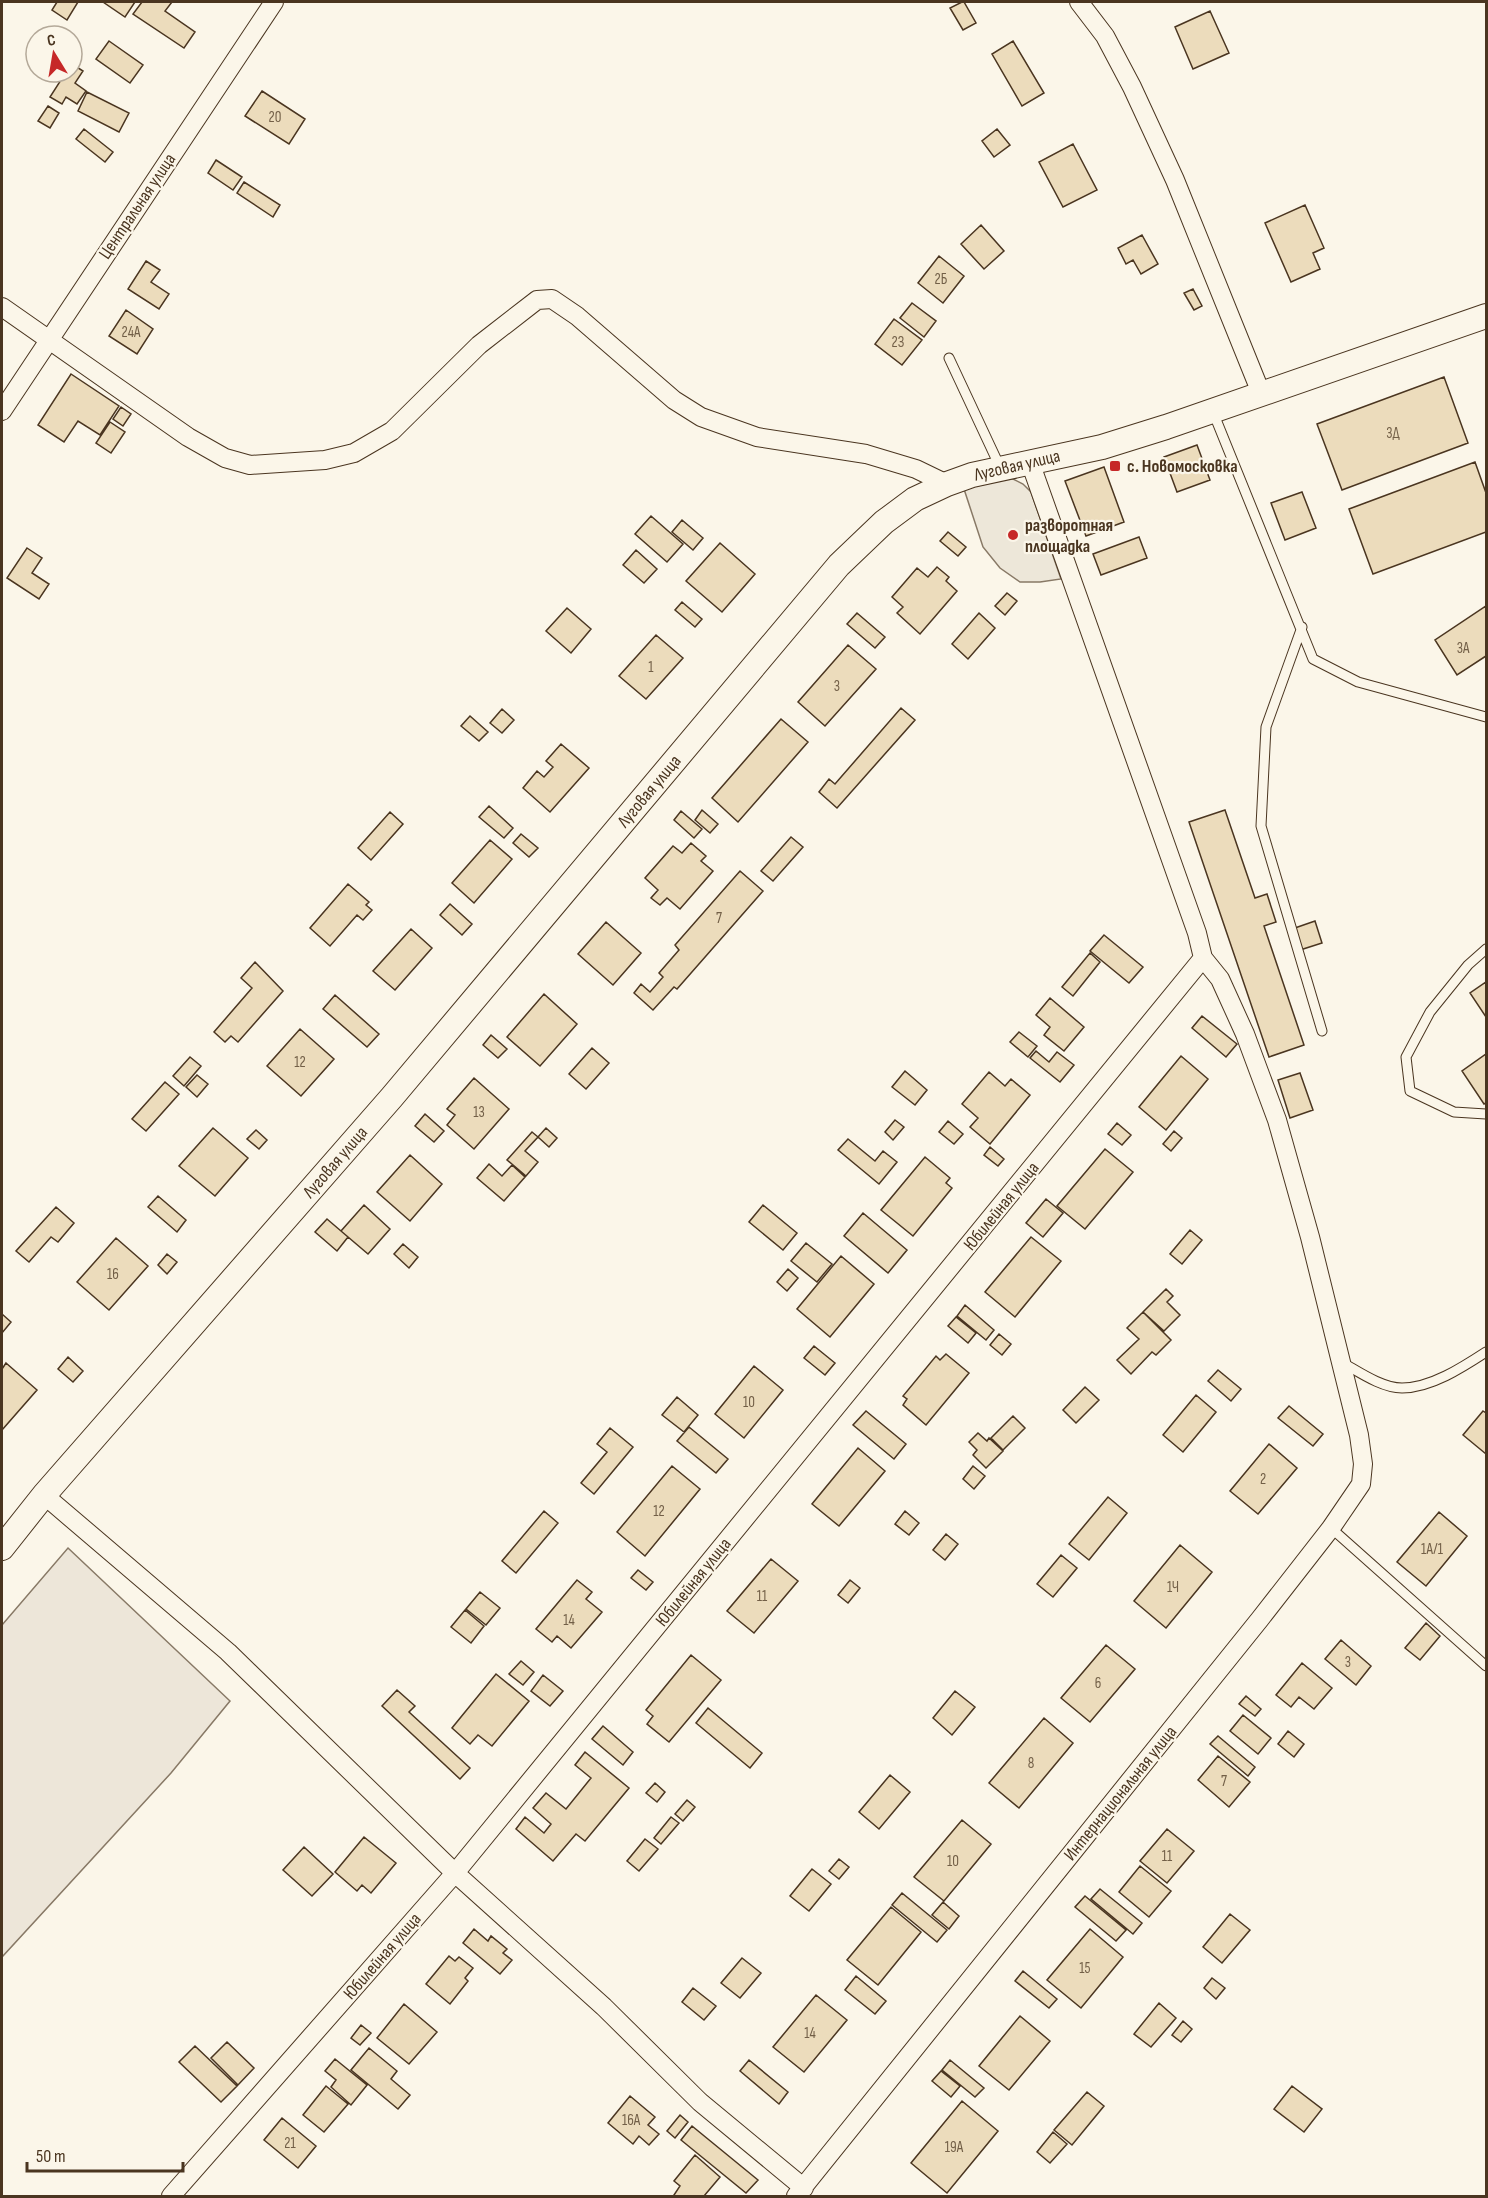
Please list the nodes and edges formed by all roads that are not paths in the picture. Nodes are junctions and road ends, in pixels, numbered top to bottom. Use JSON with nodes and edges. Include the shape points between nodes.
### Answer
{"nodes":[{"id":1,"x":274,"y":2,"type":"edge"},
{"id":2,"x":1079,"y":2,"type":"edge"},
{"id":3,"x":2,"y":308,"type":"edge"},
{"id":4,"x":1486,"y":316,"type":"edge"},
{"id":5,"x":50,"y":340,"type":"junction"},
{"id":6,"x":949,"y":358,"type":"dead end"},
{"id":7,"x":1261,"y":393,"type":"junction"},
{"id":8,"x":1213,"y":410,"type":"junction"},
{"id":9,"x":2,"y":411,"type":"edge"},
{"id":10,"x":1029,"y":462,"type":"junction"},
{"id":11,"x":1002,"y":469,"type":"junction"},
{"id":12,"x":947,"y":484,"type":"junction"},
{"id":13,"x":1302,"y":627,"type":"junction"},
{"id":14,"x":1486,"y":717,"type":"edge"},
{"id":15,"x":1486,"y":949,"type":"edge"},
{"id":16,"x":1203,"y":958,"type":"junction"},
{"id":17,"x":1322,"y":1030,"type":"dead end"},
{"id":18,"x":1486,"y":1114,"type":"edge"},
{"id":19,"x":1486,"y":1352,"type":"edge"},
{"id":20,"x":1341,"y":1361,"type":"junction"},
{"id":21,"x":44,"y":1495,"type":"junction"},
{"id":22,"x":1331,"y":1528,"type":"junction"},
{"id":23,"x":2,"y":1548,"type":"edge"},
{"id":24,"x":1486,"y":1666,"type":"edge"},
{"id":25,"x":455,"y":1872,"type":"junction"},
{"id":26,"x":800,"y":2192,"type":"edge"},
{"id":27,"x":171,"y":2196,"type":"edge"}],
"edges":[{"from":1,"to":5,"type":"street","name":"Центральная улица"},
{"from":2,"to":7,"type":"street","via":[[1105,36],[1160,149]]},
{"from":3,"to":5,"type":"street"},
{"from":4,"to":7,"type":"street","name":"Луговая улица"},
{"from":5,"to":9,"type":"street","name":"Центральная улица"},
{"from":5,"to":12,"type":"street","via":[[188,437],[225,458],[250,465],[285,464],[354,453],[392,431],[478,345],[537,300],[552,299],[674,400],[701,417],[757,437],[866,454],[916,469]]},
{"from":6,"to":11,"type":"lane"},
{"from":7,"to":8,"type":"street","name":"Луговая улица"},
{"from":8,"to":10,"type":"street","name":"Луговая улица","via":[[1102,447]]},
{"from":8,"to":13,"type":"lane"},
{"from":10,"to":11,"type":"street","name":"Луговая улица"},
{"from":10,"to":16,"type":"street"},
{"from":11,"to":12,"type":"street","name":"Луговая улица"},
{"from":12,"to":21,"type":"street","name":"Луговая улица","via":[[915,499],[884,522],[839,565],[392,1097]]},
{"from":13,"to":14,"type":"lane","via":[[1313,659],[1358,682]]},
{"from":13,"to":17,"type":"lane","via":[[1266,727],[1261,826]]},
{"from":15,"to":18,"type":"lane","via":[[1430,1012],[1406,1057],[1410,1091],[1454,1112]]},
{"from":16,"to":20,"type":"street","name":"Интернациональная улица","via":[[1220,979],[1277,1120]]},
{"from":16,"to":25,"type":"street","name":"Юбилейная улица"},
{"from":19,"to":20,"type":"lane","via":[[1428,1383],[1401,1388],[1372,1380]]},
{"from":20,"to":22,"type":"street","name":"Интернациональная улица","via":[[1363,1464],[1361,1484]]},
{"from":21,"to":23,"type":"street","name":"Луговая улица"},
{"from":21,"to":25,"type":"street","via":[[228,1652]]},
{"from":22,"to":24,"type":"lane"},
{"from":22,"to":26,"type":"street","name":"Интернациональная улица"},
{"from":25,"to":26,"type":"street"},
{"from":25,"to":27,"type":"street","name":"Юбилейная улица"}]}
